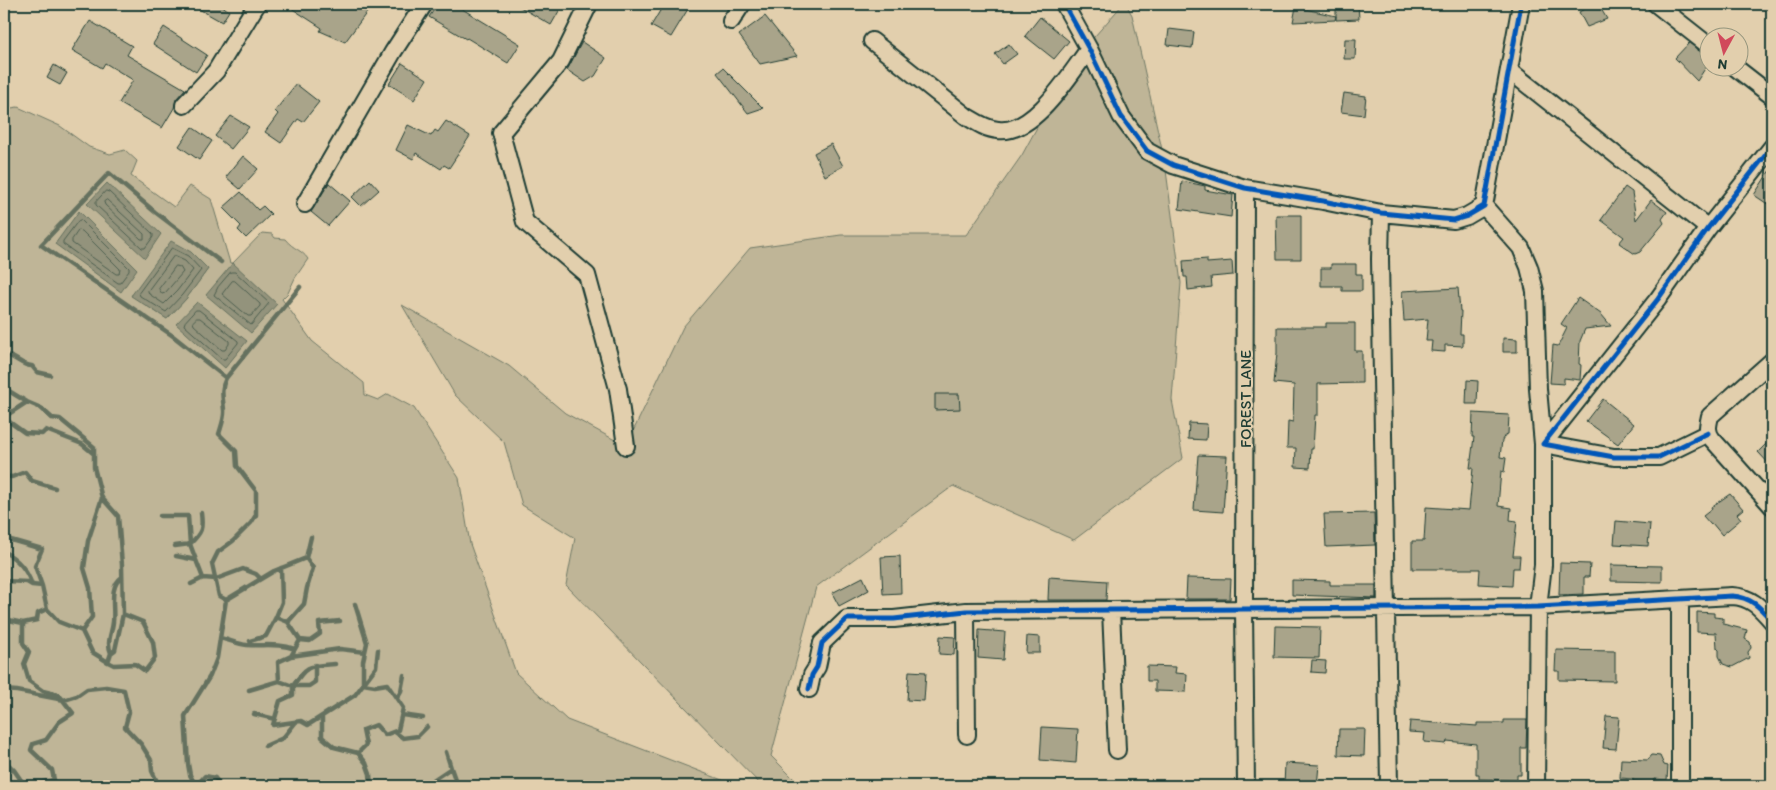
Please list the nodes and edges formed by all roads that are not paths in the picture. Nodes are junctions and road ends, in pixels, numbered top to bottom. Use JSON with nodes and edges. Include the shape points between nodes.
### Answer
{"nodes":[{"id":1,"x":257,"y":4,"type":"edge"},
{"id":2,"x":424,"y":4,"type":"edge"},
{"id":3,"x":589,"y":4,"type":"edge"},
{"id":4,"x":742,"y":4,"type":"edge"},
{"id":5,"x":1064,"y":4,"type":"edge"},
{"id":6,"x":1521,"y":4,"type":"edge"},
{"id":7,"x":1656,"y":4,"type":"edge"},
{"id":8,"x":732,"y":21,"type":"dead end"},
{"id":9,"x":1698,"y":37,"type":"edge"},
{"id":10,"x":872,"y":41,"type":"dead end"},
{"id":11,"x":1089,"y":49,"type":"junction"},
{"id":12,"x":1510,"y":71,"type":"junction"},
{"id":13,"x":1748,"y":77,"type":"edge"},
{"id":14,"x":1772,"y":96,"type":"edge"},
{"id":15,"x":184,"y":105,"type":"dead end"},
{"id":16,"x":1772,"y":148,"type":"edge"},
{"id":17,"x":1245,"y":188,"type":"junction"},
{"id":18,"x":305,"y":204,"type":"dead end"},
{"id":19,"x":1484,"y":206,"type":"junction"},
{"id":20,"x":1381,"y":213,"type":"junction"},
{"id":21,"x":1708,"y":228,"type":"junction"},
{"id":22,"x":1772,"y":361,"type":"edge"},
{"id":23,"x":1708,"y":433,"type":"junction"},
{"id":24,"x":1543,"y":444,"type":"junction"},
{"id":25,"x":626,"y":446,"type":"dead end"},
{"id":26,"x":1772,"y":506,"type":"edge"},
{"id":27,"x":1680,"y":600,"type":"junction"},
{"id":28,"x":1538,"y":607,"type":"junction"},
{"id":29,"x":1386,"y":609,"type":"junction"},
{"id":30,"x":966,"y":610,"type":"junction"},
{"id":31,"x":1110,"y":610,"type":"junction"},
{"id":32,"x":1244,"y":610,"type":"junction"},
{"id":33,"x":1772,"y":621,"type":"edge"},
{"id":34,"x":809,"y":689,"type":"dead end"},
{"id":35,"x":967,"y":735,"type":"dead end"},
{"id":36,"x":1117,"y":750,"type":"dead end"},
{"id":37,"x":1246,"y":786,"type":"edge"},
{"id":38,"x":1389,"y":786,"type":"edge"},
{"id":39,"x":1536,"y":786,"type":"edge"},
{"id":40,"x":1680,"y":786,"type":"edge"}],
"edges":[{"from":1,"to":15,"type":"street","via":[[216,71]]},
{"from":2,"to":18,"type":"street"},
{"from":3,"to":25,"type":"street","via":[[561,61],[501,133],[526,222],[587,275],[618,389]]},
{"from":4,"to":8,"type":"street"},
{"from":5,"to":11,"type":"street"},
{"from":6,"to":12,"type":"street"},
{"from":7,"to":9,"type":"street"},
{"from":10,"to":11,"type":"street","via":[[966,116],[980,125],[999,130],[1019,127],[1042,110]]},
{"from":11,"to":17,"type":"street","via":[[1121,116],[1147,150],[1173,165]]},
{"from":12,"to":19,"type":"street"},
{"from":12,"to":21,"type":"street"},
{"from":13,"to":14,"type":"street"},
{"from":16,"to":21,"type":"street"},
{"from":17,"to":20,"type":"street"},
{"from":17,"to":32,"type":"street","name":"FOREST LANE"},
{"from":19,"to":20,"type":"street","via":[[1454,220]]},
{"from":19,"to":24,"type":"street","via":[[1521,248],[1535,291]]},
{"from":20,"to":29,"type":"street"},
{"from":21,"to":24,"type":"street","via":[[1658,299]]},
{"from":22,"to":23,"type":"street","via":[[1710,416]]},
{"from":23,"to":24,"type":"street","via":[[1659,458],[1614,457]]},
{"from":23,"to":26,"type":"street"},
{"from":24,"to":28,"type":"street","via":[[1543,565]]},
{"from":27,"to":28,"type":"street"},
{"from":27,"to":33,"type":"street","via":[[1749,599]]},
{"from":27,"to":40,"type":"street"},
{"from":28,"to":29,"type":"street"},
{"from":28,"to":39,"type":"street"},
{"from":29,"to":32,"type":"street"},
{"from":29,"to":38,"type":"street"},
{"from":30,"to":31,"type":"street"},
{"from":30,"to":34,"type":"street","via":[[894,619],[846,620],[822,643],[818,667]]},
{"from":30,"to":35,"type":"street"},
{"from":31,"to":32,"type":"street"},
{"from":31,"to":36,"type":"street"},
{"from":32,"to":37,"type":"street","name":"FOREST LANE"}]}
